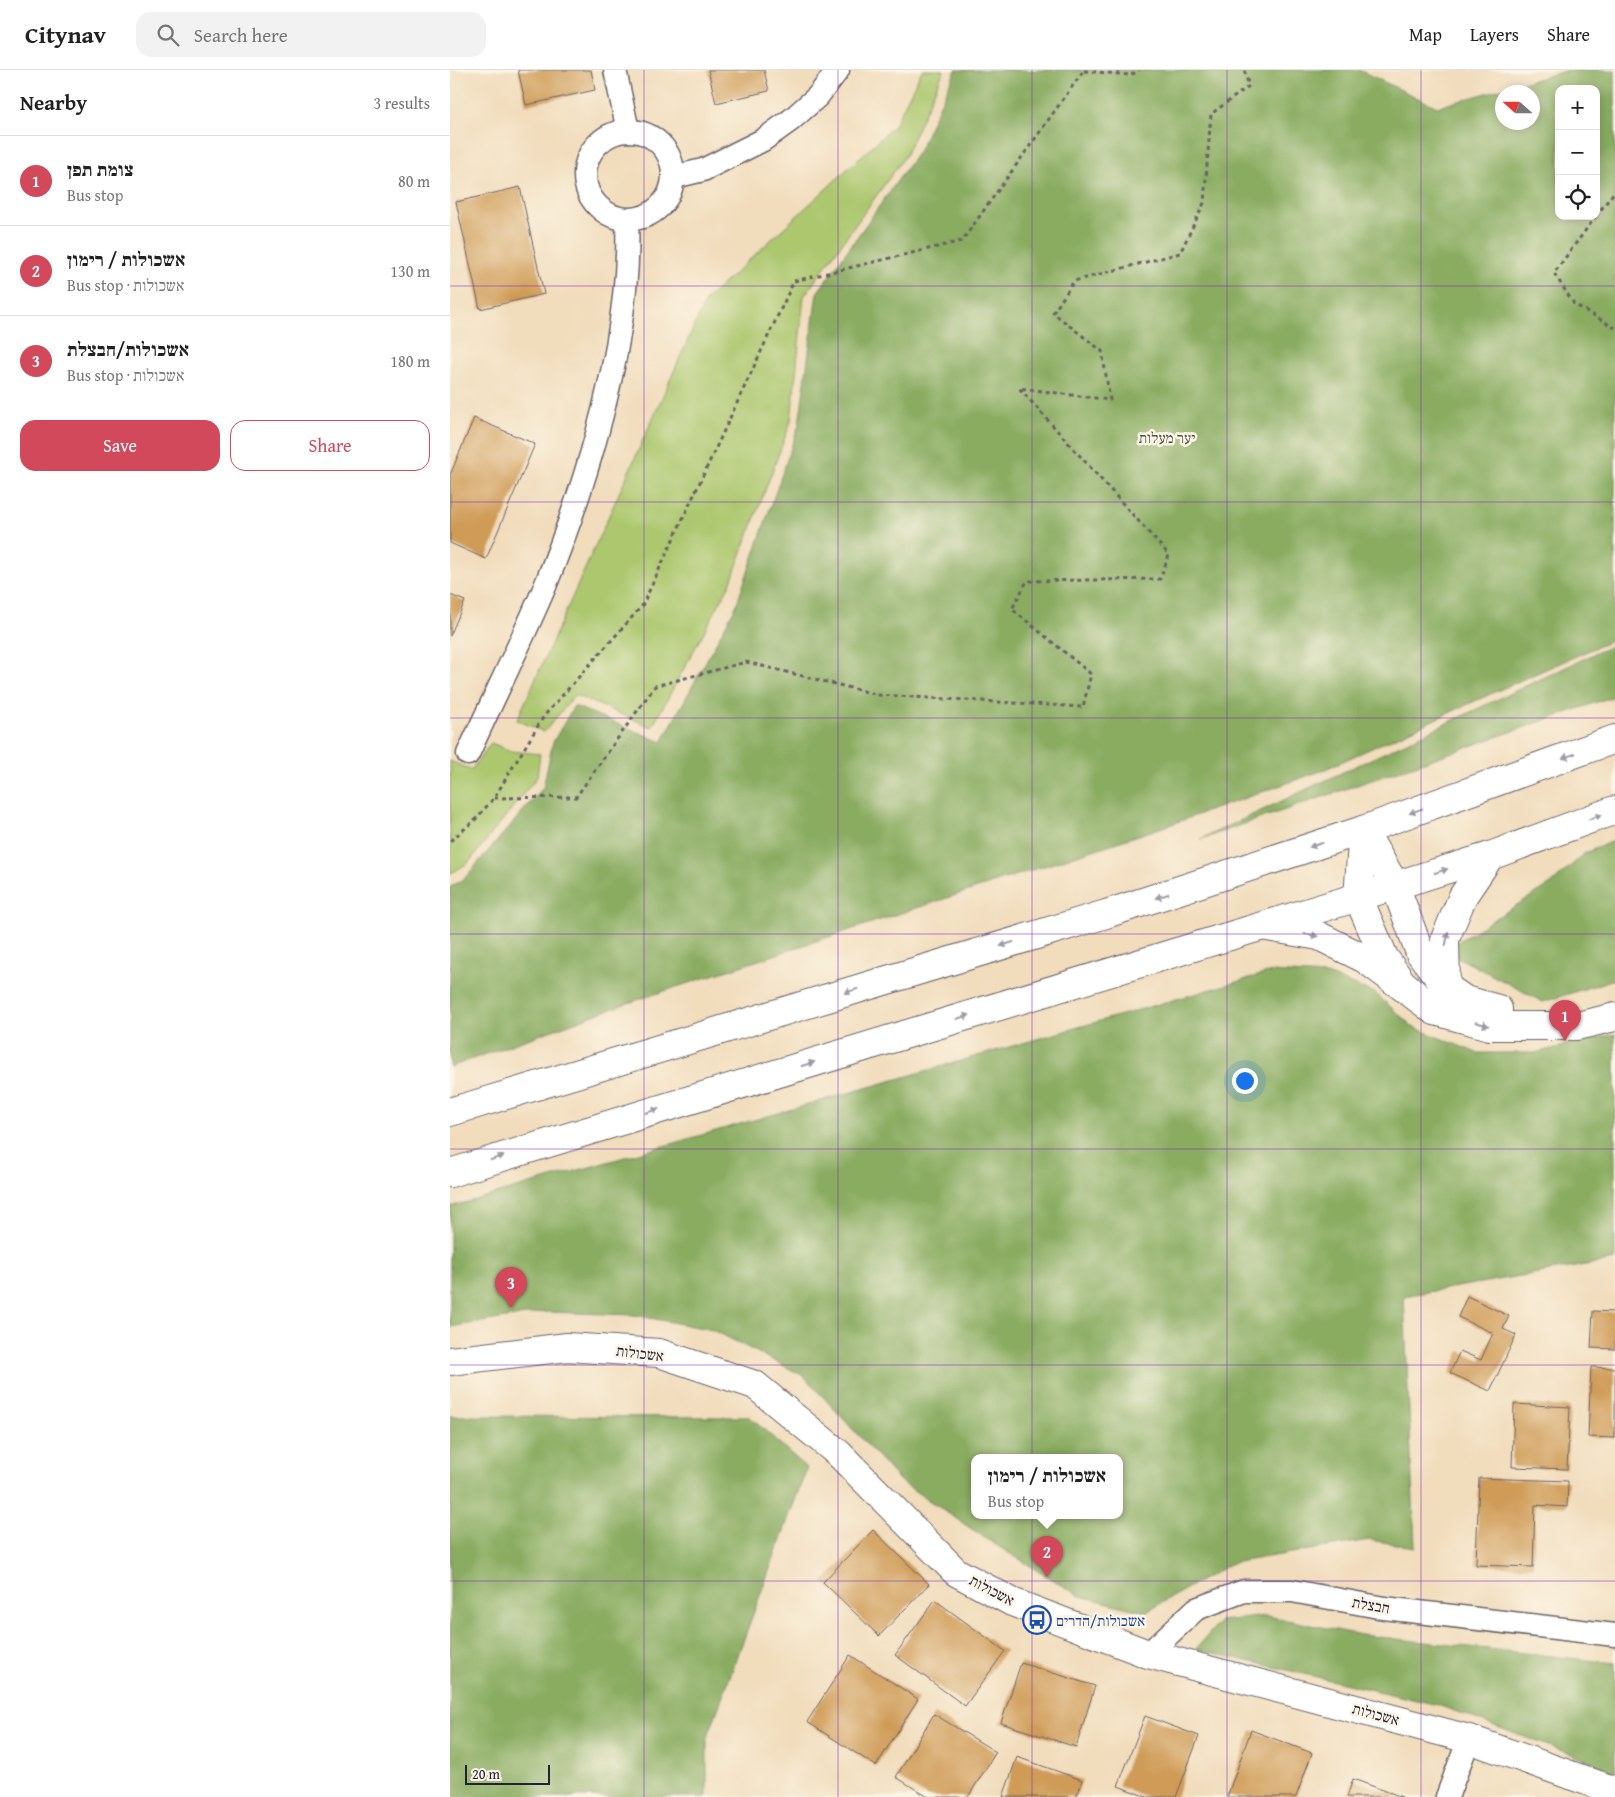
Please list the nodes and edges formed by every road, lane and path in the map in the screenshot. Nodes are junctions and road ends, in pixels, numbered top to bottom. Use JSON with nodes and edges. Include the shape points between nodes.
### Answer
{"nodes":[{"id":1,"x":615,"y":70,"type":"edge"},
{"id":2,"x":838,"y":70,"type":"edge"},
{"id":3,"x":1084,"y":70,"type":"edge"},
{"id":4,"x":1138,"y":70,"type":"edge"},
{"id":5,"x":1244,"y":70,"type":"edge"},
{"id":6,"x":628,"y":131,"type":"junction"},
{"id":7,"x":674,"y":177,"type":"junction"},
{"id":8,"x":1615,"y":191,"type":"edge"},
{"id":9,"x":1600,"y":211,"type":"edge"},
{"id":10,"x":627,"y":220,"type":"junction"},
{"id":11,"x":1593,"y":220,"type":"edge"},
{"id":12,"x":1615,"y":328,"type":"edge"},
{"id":13,"x":1615,"y":739,"type":"edge"},
{"id":14,"x":468,"y":754,"type":"dead end"},
{"id":15,"x":494,"y":798,"type":"junction"},
{"id":16,"x":1615,"y":810,"type":"edge"},
{"id":17,"x":1363,"y":830,"type":"junction"},
{"id":18,"x":450,"y":841,"type":"edge"},
{"id":19,"x":1490,"y":856,"type":"junction"},
{"id":20,"x":1395,"y":885,"type":"junction"},
{"id":21,"x":1358,"y":897,"type":"junction"},
{"id":22,"x":1263,"y":926,"type":"junction"},
{"id":23,"x":1440,"y":999,"type":"junction"},
{"id":24,"x":1615,"y":1017,"type":"edge"},
{"id":25,"x":450,"y":1112,"type":"edge"},
{"id":26,"x":450,"y":1173,"type":"edge"},
{"id":27,"x":450,"y":1362,"type":"edge"},
{"id":28,"x":1610,"y":1628,"type":"edge"},
{"id":29,"x":1148,"y":1654,"type":"junction"},
{"id":30,"x":1469,"y":1739,"type":"junction"},
{"id":31,"x":1615,"y":1791,"type":"edge"},
{"id":32,"x":1447,"y":1797,"type":"edge"}],
"edges":[{"from":1,"to":6,"type":"street"},
{"from":2,"to":7,"type":"street","via":[[818,96],[763,140],[704,170]]},
{"from":3,"to":4,"type":"path","via":[[1131,75]]},
{"from":3,"to":15,"type":"path","via":[[962,241],[794,281],[642,606],[544,716]]},
{"from":5,"to":15,"type":"path","via":[[1249,86],[1211,114],[1204,203],[1180,253],[1074,281],[1052,314],[1102,351],[1110,400],[1020,388],[1169,555],[1160,578],[1027,581],[1012,608],[1091,674],[1083,707],[879,694],[746,662],[655,686],[576,798]]},
{"from":6,"to":7,"type":"street","via":[[645,134],[658,141],[670,157]]},
{"from":6,"to":10,"type":"street","via":[[600,142],[588,159],[585,173],[586,187],[596,205],[613,217]]},
{"from":7,"to":10,"type":"street","via":[[671,191],[659,208],[647,216]]},
{"from":8,"to":9,"type":"path"},
{"from":10,"to":14,"type":"street","via":[[629,255],[620,329],[605,404],[585,477],[545,586]]},
{"from":11,"to":12,"type":"path","via":[[1554,273],[1574,304]]},
{"from":13,"to":17,"type":"main road","one_way":true},
{"from":15,"to":18,"type":"path"},
{"from":19,"to":16,"type":"main road","one_way":true},
{"from":17,"to":20,"type":"main road"},
{"from":17,"to":21,"type":"main road"},
{"from":17,"to":25,"type":"main road","one_way":true,"via":[[1106,914]]},
{"from":20,"to":19,"type":"main road","one_way":true},
{"from":23,"to":19,"type":"main road","one_way":true,"via":[[1445,940],[1463,896]]},
{"from":20,"to":21,"type":"main road"},
{"from":20,"to":23,"type":"main road"},
{"from":21,"to":22,"type":"main road"},
{"from":21,"to":23,"type":"main road","via":[[1384,957],[1402,983]]},
{"from":22,"to":23,"type":"main road","one_way":true,"via":[[1319,936]]},
{"from":26,"to":22,"type":"main road","one_way":true},
{"from":23,"to":24,"type":"main road","via":[[1465,1000],[1578,1026]]},
{"from":27,"to":29,"type":"main road","name":"אשכולות","via":[[567,1347],[659,1352],[755,1385],[838,1453],[956,1572],[1012,1602]]},
{"from":28,"to":29,"type":"street","name":"חבצלת","via":[[1384,1608],[1292,1591],[1244,1591],[1196,1609]]},
{"from":29,"to":30,"type":"main road","name":"אשכולות"},
{"from":30,"to":31,"type":"main road","name":"אשכולות"},
{"from":30,"to":32,"type":"street"}]}
